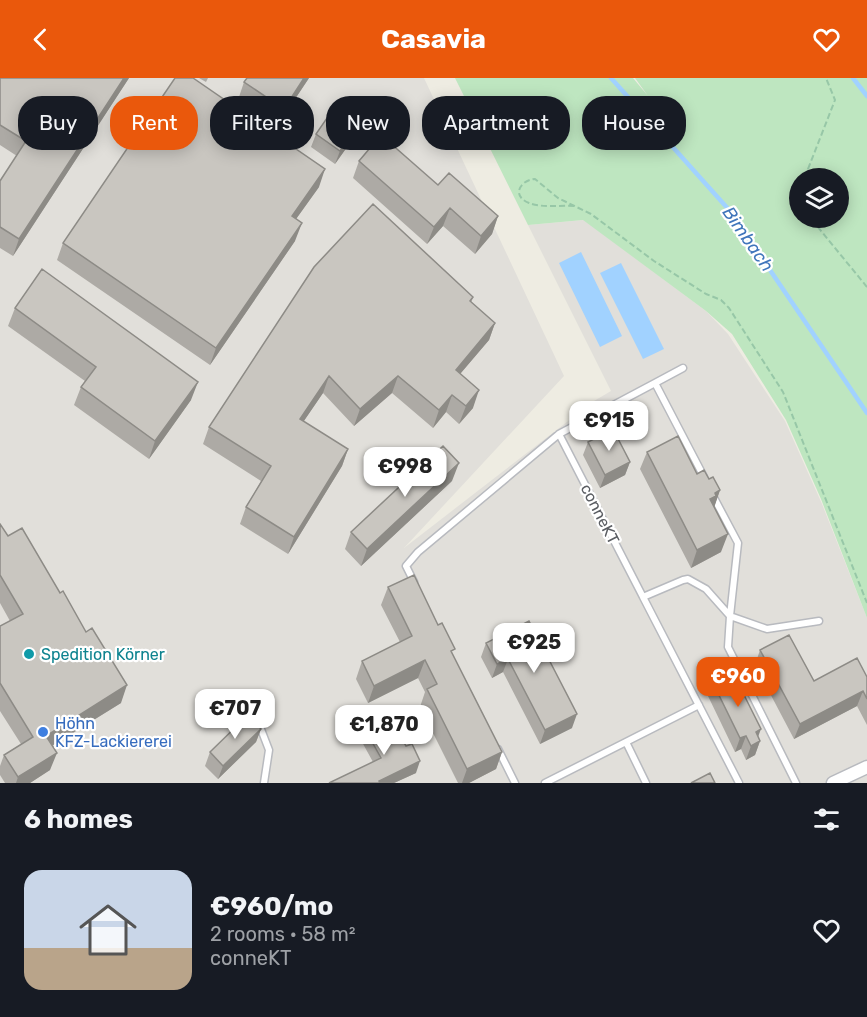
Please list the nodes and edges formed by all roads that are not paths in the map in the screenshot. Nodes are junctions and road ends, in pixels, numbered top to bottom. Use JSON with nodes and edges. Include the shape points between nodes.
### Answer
{"nodes":[{"id":1,"x":683,"y":368,"type":"dead end"},
{"id":2,"x":655,"y":383,"type":"junction"},
{"id":3,"x":559,"y":434,"type":"junction"},
{"id":4,"x":417,"y":590,"type":"edge"},
{"id":5,"x":643,"y":597,"type":"junction"},
{"id":6,"x":730,"y":616,"type":"junction"},
{"id":7,"x":819,"y":621,"type":"dead end"},
{"id":8,"x":699,"y":705,"type":"junction"},
{"id":9,"x":254,"y":711,"type":"dead end"},
{"id":10,"x":495,"y":742,"type":"edge"},
{"id":11,"x":627,"y":742,"type":"junction"},
{"id":12,"x":867,"y":767,"type":"edge"},
{"id":13,"x":264,"y":783,"type":"edge"},
{"id":14,"x":515,"y":783,"type":"edge"},
{"id":15,"x":545,"y":783,"type":"edge"},
{"id":16,"x":646,"y":783,"type":"edge"},
{"id":17,"x":739,"y":783,"type":"edge"},
{"id":18,"x":796,"y":783,"type":"edge"},
{"id":19,"x":832,"y":783,"type":"edge"}],
"edges":[{"from":1,"to":2,"type":"lane"},
{"from":2,"to":3,"type":"lane"},
{"from":2,"to":6,"type":"lane","via":[[738,543]]},
{"from":3,"to":4,"type":"lane","via":[[418,552],[406,566]]},
{"from":3,"to":5,"type":"lane","name":"conneKT"},
{"from":5,"to":6,"type":"lane","via":[[688,579],[706,589]]},
{"from":5,"to":8,"type":"lane","name":"conneKT"},
{"from":6,"to":7,"type":"lane","via":[[767,629]]},
{"from":6,"to":18,"type":"lane","via":[[728,647]]},
{"from":8,"to":11,"type":"lane"},
{"from":8,"to":17,"type":"lane","name":"conneKT"},
{"from":9,"to":13,"type":"lane","via":[[269,750]]},
{"from":10,"to":14,"type":"lane"},
{"from":11,"to":15,"type":"lane"},
{"from":11,"to":16,"type":"lane"},
{"from":12,"to":19,"type":"street"}]}
